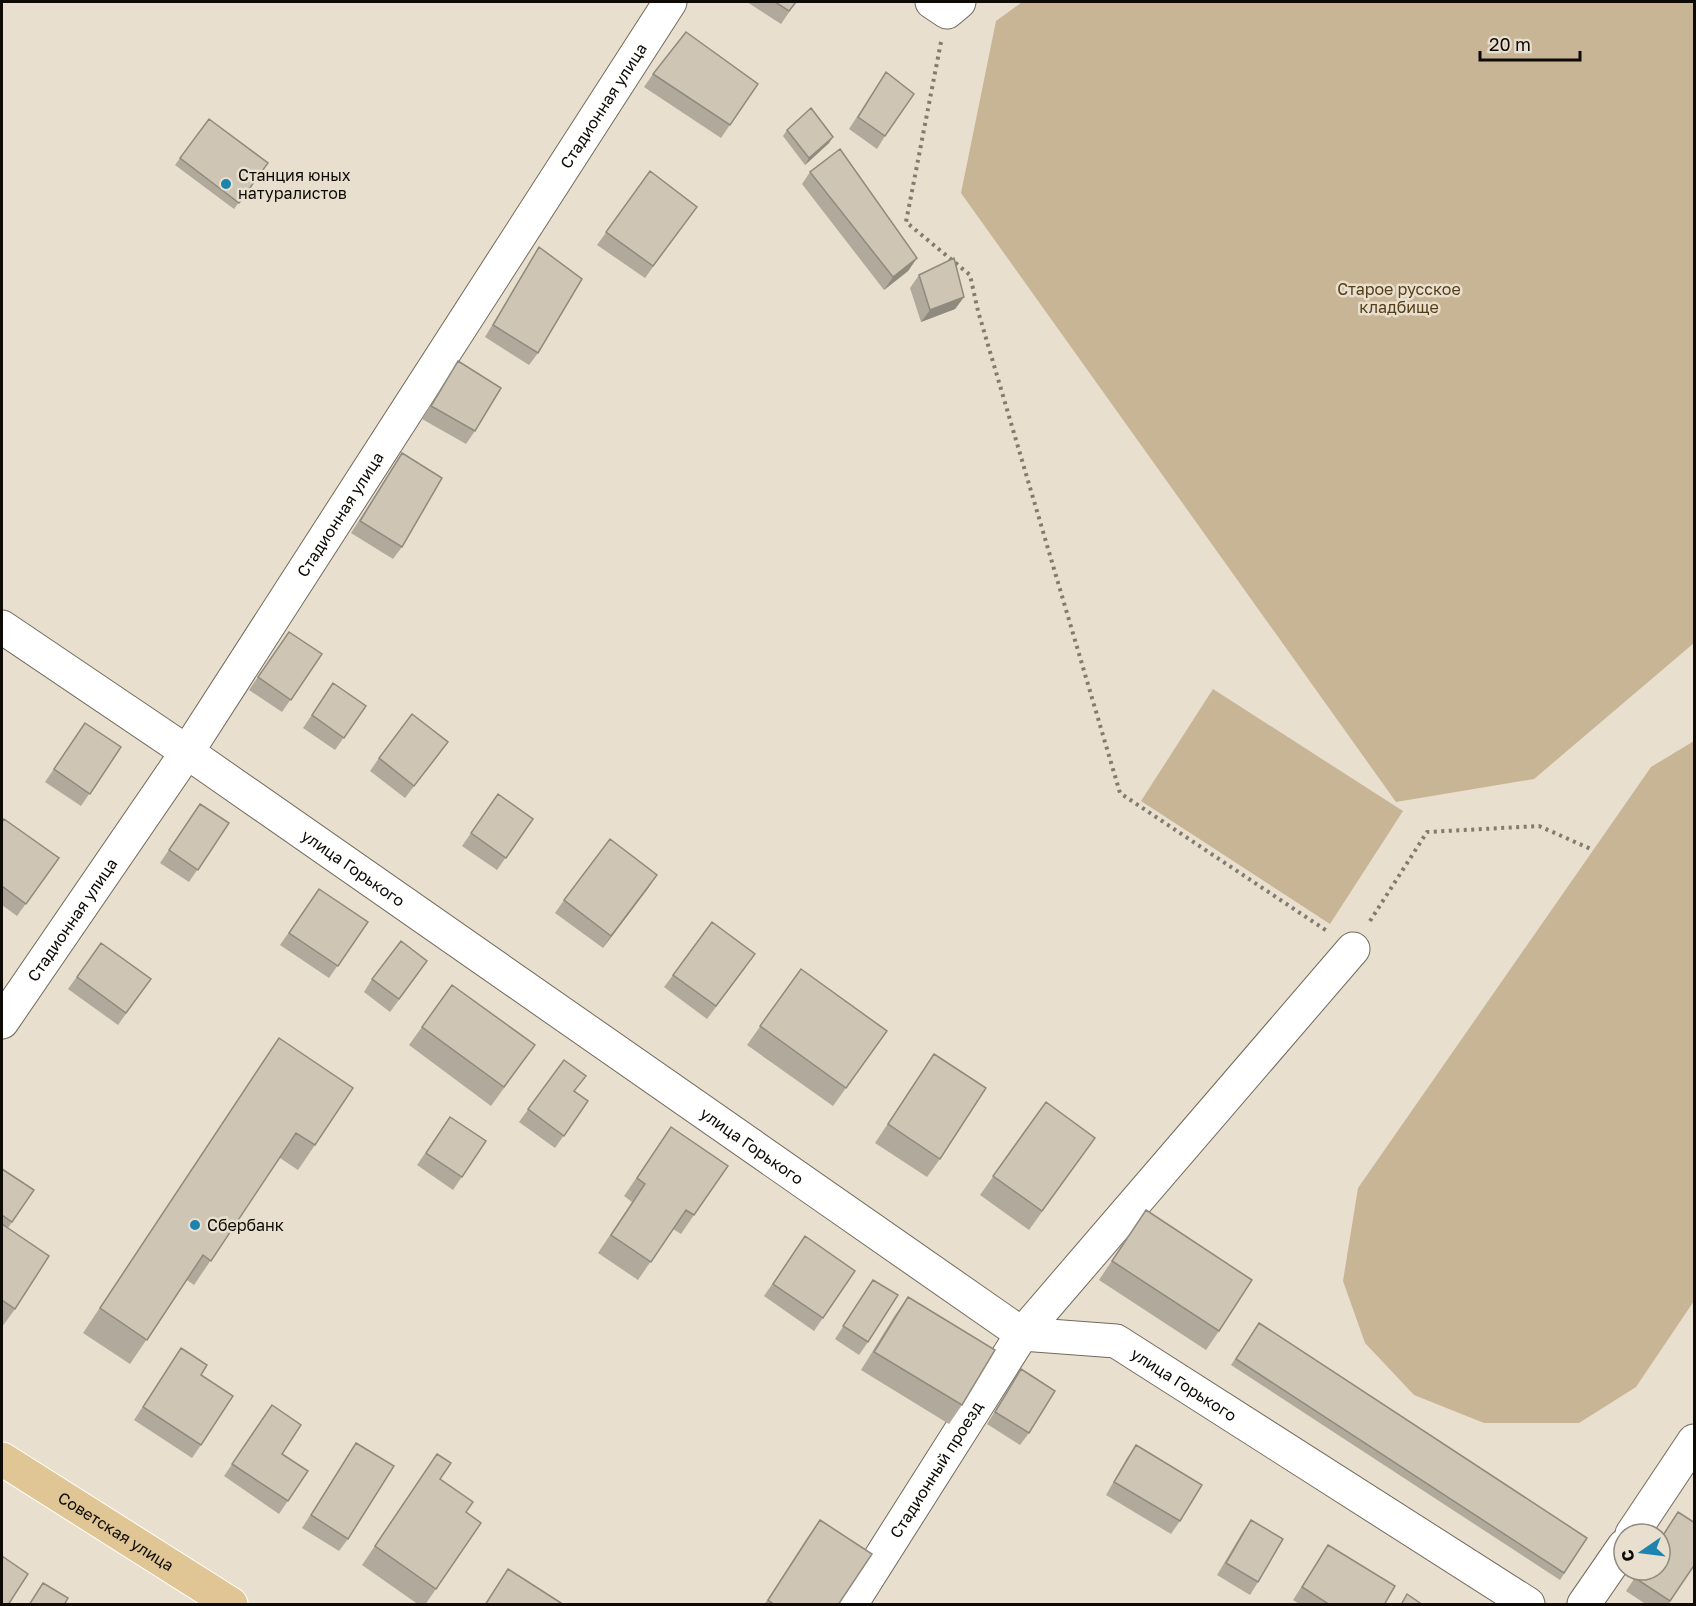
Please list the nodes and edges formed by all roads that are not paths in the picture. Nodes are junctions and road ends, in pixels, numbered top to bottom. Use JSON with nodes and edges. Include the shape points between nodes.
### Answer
{"nodes":[{"id":1,"x":670,"y":2,"type":"edge"},
{"id":2,"x":2,"y":627,"type":"edge"},
{"id":3,"x":187,"y":752,"type":"junction"},
{"id":4,"x":1353,"y":949,"type":"road end"},
{"id":5,"x":2,"y":1022,"type":"edge"},
{"id":6,"x":1022,"y":1334,"type":"junction"},
{"id":7,"x":1695,"y":1441,"type":"edge"},
{"id":8,"x":2,"y":1459,"type":"edge"},
{"id":9,"x":1640,"y":1522,"type":"edge"},
{"id":10,"x":1612,"y":1564,"type":"edge"},
{"id":11,"x":231,"y":1605,"type":"edge"},
{"id":12,"x":850,"y":1605,"type":"edge"},
{"id":13,"x":1528,"y":1605,"type":"edge"},
{"id":14,"x":1584,"y":1605,"type":"edge"}],
"edges":[{"from":1,"to":3,"type":"street","name":"Стадионная улица"},
{"from":2,"to":3,"type":"street","name":"улица Горького"},
{"from":3,"to":5,"type":"street","name":"Стадионная улица"},
{"from":3,"to":6,"type":"street","name":"улица Горького"},
{"from":4,"to":6,"type":"street","name":"Стадионный проезд"},
{"from":6,"to":12,"type":"street","name":"Стадионный проезд"},
{"from":6,"to":13,"type":"street","name":"улица Горького","via":[[1116,1341]]},
{"from":7,"to":9,"type":"street"},
{"from":8,"to":11,"type":"main road","name":"Советская улица"},
{"from":10,"to":14,"type":"street"}]}
